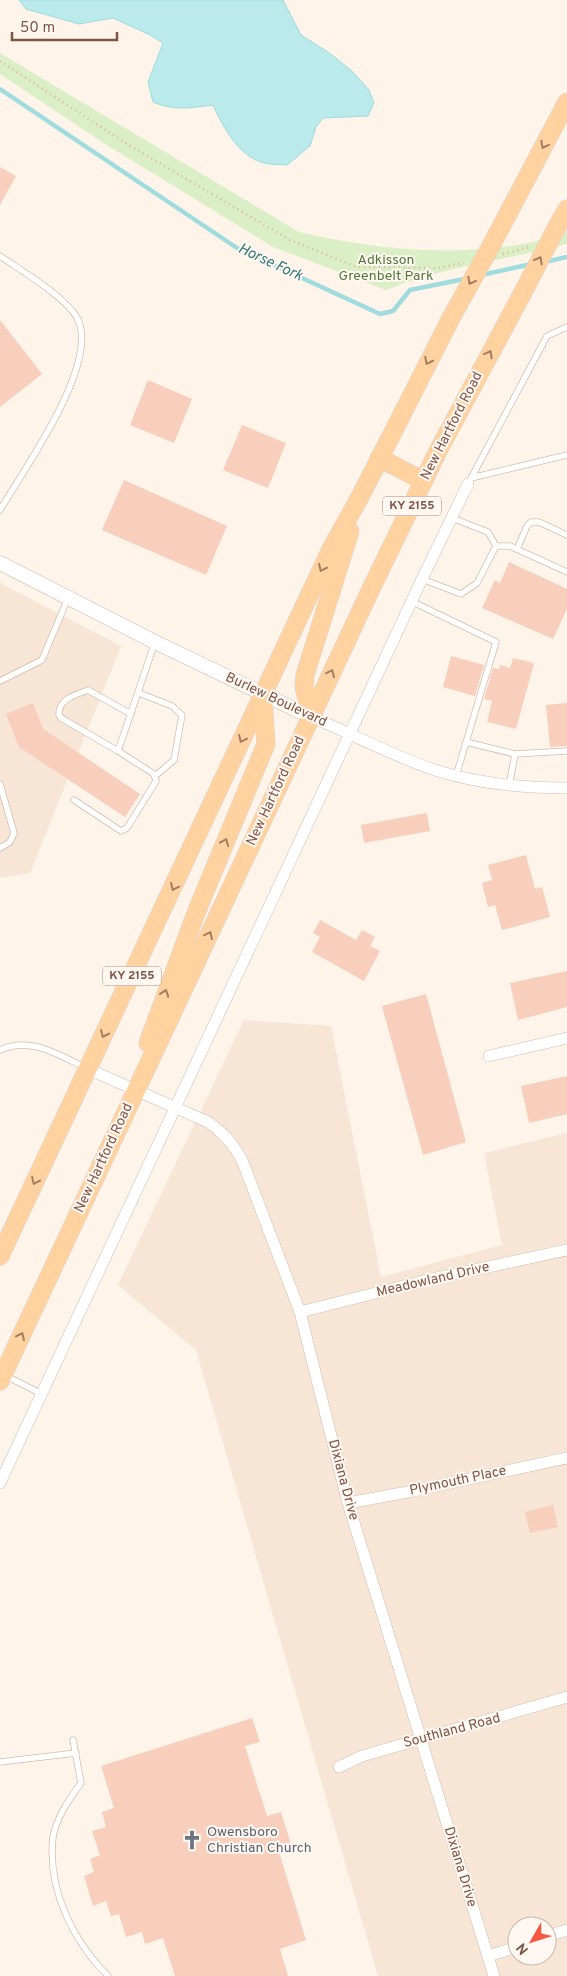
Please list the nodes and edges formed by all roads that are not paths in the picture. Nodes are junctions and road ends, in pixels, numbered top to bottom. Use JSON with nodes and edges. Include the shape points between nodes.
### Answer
{"nodes":[{"id":1,"x":567,"y":102,"type":"edge"},
{"id":2,"x":563,"y":216,"type":"edge"},
{"id":3,"x":0,"y":256,"type":"edge"},
{"id":4,"x":567,"y":327,"type":"edge"},
{"id":5,"x":567,"y":455,"type":"edge"},
{"id":6,"x":379,"y":458,"type":"junction"},
{"id":7,"x":424,"y":481,"type":"junction"},
{"id":8,"x":470,"y":481,"type":"junction"},
{"id":9,"x":361,"y":495,"type":"junction"},
{"id":10,"x":2,"y":503,"type":"edge"},
{"id":11,"x":0,"y":510,"type":"edge"},
{"id":12,"x":452,"y":518,"type":"junction"},
{"id":13,"x":567,"y":534,"type":"edge"},
{"id":14,"x":496,"y":546,"type":"junction"},
{"id":15,"x":516,"y":549,"type":"junction"},
{"id":16,"x":0,"y":563,"type":"edge"},
{"id":17,"x":567,"y":572,"type":"edge"},
{"id":18,"x":422,"y":579,"type":"junction"},
{"id":19,"x":68,"y":598,"type":"junction"},
{"id":20,"x":411,"y":600,"type":"junction"},
{"id":21,"x":155,"y":642,"type":"junction"},
{"id":22,"x":0,"y":681,"type":"edge"},
{"id":23,"x":138,"y":693,"type":"junction"},
{"id":24,"x":263,"y":695,"type":"junction"},
{"id":25,"x":132,"y":714,"type":"junction"},
{"id":26,"x":311,"y":717,"type":"junction"},
{"id":27,"x":349,"y":734,"type":"junction"},
{"id":28,"x":466,"y":742,"type":"junction"},
{"id":29,"x":118,"y":751,"type":"junction"},
{"id":30,"x":567,"y":751,"type":"edge"},
{"id":31,"x":515,"y":754,"type":"junction"},
{"id":32,"x":155,"y":776,"type":"junction"},
{"id":33,"x":456,"y":776,"type":"junction"},
{"id":34,"x":0,"y":784,"type":"edge"},
{"id":35,"x":509,"y":786,"type":"junction"},
{"id":36,"x":567,"y":788,"type":"edge"},
{"id":37,"x":74,"y":800,"type":"dead end"},
{"id":38,"x":0,"y":848,"type":"edge"},
{"id":39,"x":567,"y":1038,"type":"edge"},
{"id":40,"x":0,"y":1050,"type":"edge"},
{"id":41,"x":489,"y":1056,"type":"dead end"},
{"id":42,"x":88,"y":1069,"type":"junction"},
{"id":43,"x":136,"y":1090,"type":"junction"},
{"id":44,"x":176,"y":1107,"type":"junction"},
{"id":45,"x":567,"y":1250,"type":"edge"},
{"id":46,"x":0,"y":1256,"type":"edge"},
{"id":47,"x":300,"y":1312,"type":"junction"},
{"id":48,"x":1,"y":1376,"type":"edge"},
{"id":49,"x":42,"y":1394,"type":"junction"},
{"id":50,"x":567,"y":1458,"type":"edge"},
{"id":51,"x":0,"y":1483,"type":"edge"},
{"id":52,"x":348,"y":1503,"type":"junction"},
{"id":53,"x":567,"y":1698,"type":"edge"},
{"id":54,"x":73,"y":1740,"type":"dead end"},
{"id":55,"x":420,"y":1740,"type":"junction"},
{"id":56,"x":76,"y":1753,"type":"junction"},
{"id":57,"x":0,"y":1762,"type":"edge"},
{"id":58,"x":339,"y":1767,"type":"dead end"},
{"id":59,"x":507,"y":1949,"type":"edge"},
{"id":60,"x":488,"y":1956,"type":"junction"},
{"id":61,"x":108,"y":1976,"type":"edge"},
{"id":62,"x":494,"y":1976,"type":"edge"}],
"edges":[{"from":1,"to":6,"type":"main road","number":"KY 2155","one_way":true,"bridge":true,"via":[[497,249],[450,318]]},
{"from":7,"to":2,"type":"main road","name":"New Hartford Road","number":"KY 2155","one_way":true,"bridge":true},
{"from":3,"to":10,"type":"lane","via":[[57,294],[80,323],[81,342],[75,375],[66,399]]},
{"from":4,"to":8,"type":"lane","via":[[548,336]]},
{"from":5,"to":8,"type":"lane"},
{"from":6,"to":7,"type":"main road"},
{"from":6,"to":9,"type":"main road","number":"KY 2155"},
{"from":26,"to":7,"type":"main road","name":"New Hartford Road","number":"KY 2155","one_way":true},
{"from":8,"to":12,"type":"street"},
{"from":9,"to":24,"type":"main road","number":"KY 2155","one_way":true,"via":[[331,549]]},
{"from":9,"to":26,"type":"main road","via":[[305,675],[304,687]]},
{"from":10,"to":11,"type":"lane"},
{"from":12,"to":14,"type":"lane","via":[[488,532]]},
{"from":12,"to":18,"type":"street"},
{"from":13,"to":15,"type":"lane","via":[[540,522],[531,522]]},
{"from":14,"to":15,"type":"lane"},
{"from":14,"to":18,"type":"lane","via":[[477,583],[461,594]]},
{"from":15,"to":17,"type":"lane"},
{"from":16,"to":19,"type":"street","name":"Burlew Boulevard"},
{"from":18,"to":20,"type":"street"},
{"from":19,"to":21,"type":"street","name":"Burlew Boulevard"},
{"from":19,"to":22,"type":"lane","via":[[42,660]]},
{"from":20,"to":27,"type":"street"},
{"from":20,"to":28,"type":"lane","via":[[496,642]]},
{"from":21,"to":23,"type":"lane"},
{"from":21,"to":24,"type":"street","name":"Burlew Boulevard"},
{"from":23,"to":25,"type":"lane"},
{"from":23,"to":32,"type":"lane","via":[[172,706],[182,715],[174,760]]},
{"from":24,"to":26,"type":"street","name":"Burlew Boulevard"},
{"from":24,"to":42,"type":"main road","number":"KY 2155","one_way":true},
{"from":43,"to":24,"type":"main road","one_way":true,"via":[[173,970],[266,744]]},
{"from":25,"to":29,"type":"lane"},
{"from":25,"to":29,"type":"lane","via":[[88,690],[60,705],[61,718]]},
{"from":26,"to":27,"type":"street","name":"Burlew Boulevard"},
{"from":43,"to":26,"type":"main road","name":"New Hartford Road","number":"KY 2155","one_way":true},
{"from":27,"to":33,"type":"street","name":"Burlew Boulevard"},
{"from":27,"to":44,"type":"street"},
{"from":28,"to":31,"type":"lane"},
{"from":28,"to":33,"type":"lane"},
{"from":29,"to":32,"type":"lane"},
{"from":30,"to":31,"type":"lane"},
{"from":31,"to":35,"type":"lane"},
{"from":32,"to":37,"type":"lane","via":[[156,781],[127,828],[121,831]]},
{"from":33,"to":35,"type":"street","name":"Burlew Boulevard"},
{"from":34,"to":38,"type":"lane","via":[[14,833],[10,842]]},
{"from":35,"to":36,"type":"street","name":"Burlew Boulevard"},
{"from":39,"to":41,"type":"street"},
{"from":40,"to":42,"type":"lane","via":[[30,1044]]},
{"from":42,"to":43,"type":"street","name":"Dixiana Drive"},
{"from":42,"to":46,"type":"main road","number":"KY 2155","one_way":true},
{"from":43,"to":44,"type":"street","name":"Dixiana Drive"},
{"from":48,"to":43,"type":"main road","name":"New Hartford Road","number":"KY 2155","one_way":true},
{"from":44,"to":47,"type":"street","name":"Dixiana Drive","via":[[222,1131],[233,1144]]},
{"from":44,"to":49,"type":"street"},
{"from":45,"to":47,"type":"street","name":"Meadowland Drive"},
{"from":47,"to":52,"type":"street","name":"Dixiana Drive"},
{"from":48,"to":49,"type":"lane"},
{"from":49,"to":51,"type":"street"},
{"from":50,"to":52,"type":"street","name":"Plymouth Place"},
{"from":52,"to":55,"type":"street","name":"Dixiana Drive"},
{"from":53,"to":55,"type":"street","name":"Southland Road"},
{"from":54,"to":56,"type":"lane"},
{"from":55,"to":58,"type":"street","name":"Southland Road","via":[[362,1756]]},
{"from":55,"to":60,"type":"street","name":"Dixiana Drive"},
{"from":56,"to":57,"type":"lane"},
{"from":56,"to":61,"type":"lane","via":[[81,1783],[59,1817],[53,1837],[54,1863],[59,1896],[71,1928],[91,1959]]},
{"from":59,"to":60,"type":"street"},
{"from":60,"to":62,"type":"street","name":"Dixiana Drive"}]}
